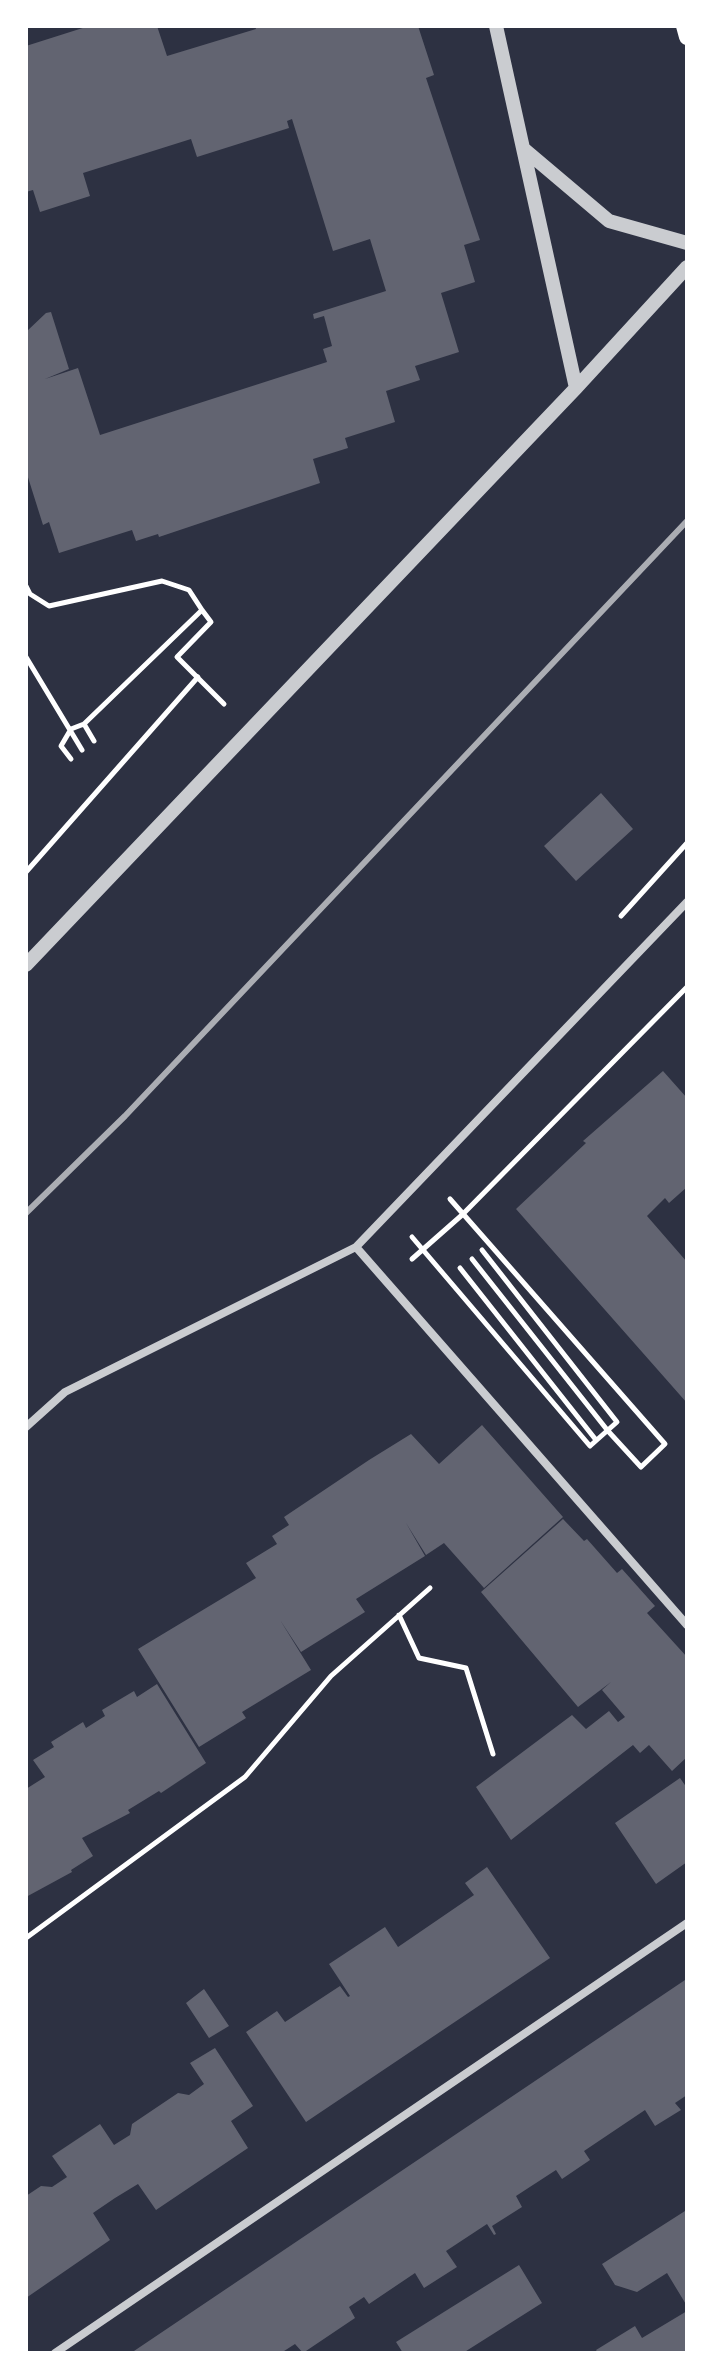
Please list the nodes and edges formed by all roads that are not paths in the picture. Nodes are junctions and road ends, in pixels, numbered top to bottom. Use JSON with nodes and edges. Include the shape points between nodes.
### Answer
{"nodes":[{"id":1,"x":496,"y":26,"type":"edge"},
{"id":2,"x":684,"y":26,"type":"edge"},
{"id":3,"x":687,"y":37,"type":"edge"},
{"id":4,"x":525,"y":150,"type":"junction"},
{"id":5,"x":687,"y":243,"type":"edge"},
{"id":6,"x":687,"y":267,"type":"edge"},
{"id":7,"x":576,"y":388,"type":"junction"},
{"id":8,"x":687,"y":902,"type":"edge"},
{"id":9,"x":26,"y":965,"type":"edge"},
{"id":10,"x":356,"y":1247,"type":"junction"},
{"id":11,"x":26,"y":1427,"type":"edge"},
{"id":12,"x":687,"y":1625,"type":"edge"},
{"id":13,"x":687,"y":1923,"type":"edge"},
{"id":14,"x":55,"y":2353,"type":"edge"}],
"edges":[{"from":1,"to":4,"type":"street"},
{"from":2,"to":3,"type":"main road"},
{"from":4,"to":5,"type":"street","via":[[609,221]]},
{"from":4,"to":7,"type":"street"},
{"from":6,"to":7,"type":"street"},
{"from":7,"to":9,"type":"street"},
{"from":8,"to":10,"type":"street"},
{"from":10,"to":11,"type":"street","via":[[65,1392]]},
{"from":10,"to":12,"type":"street"},
{"from":13,"to":14,"type":"street"}]}
